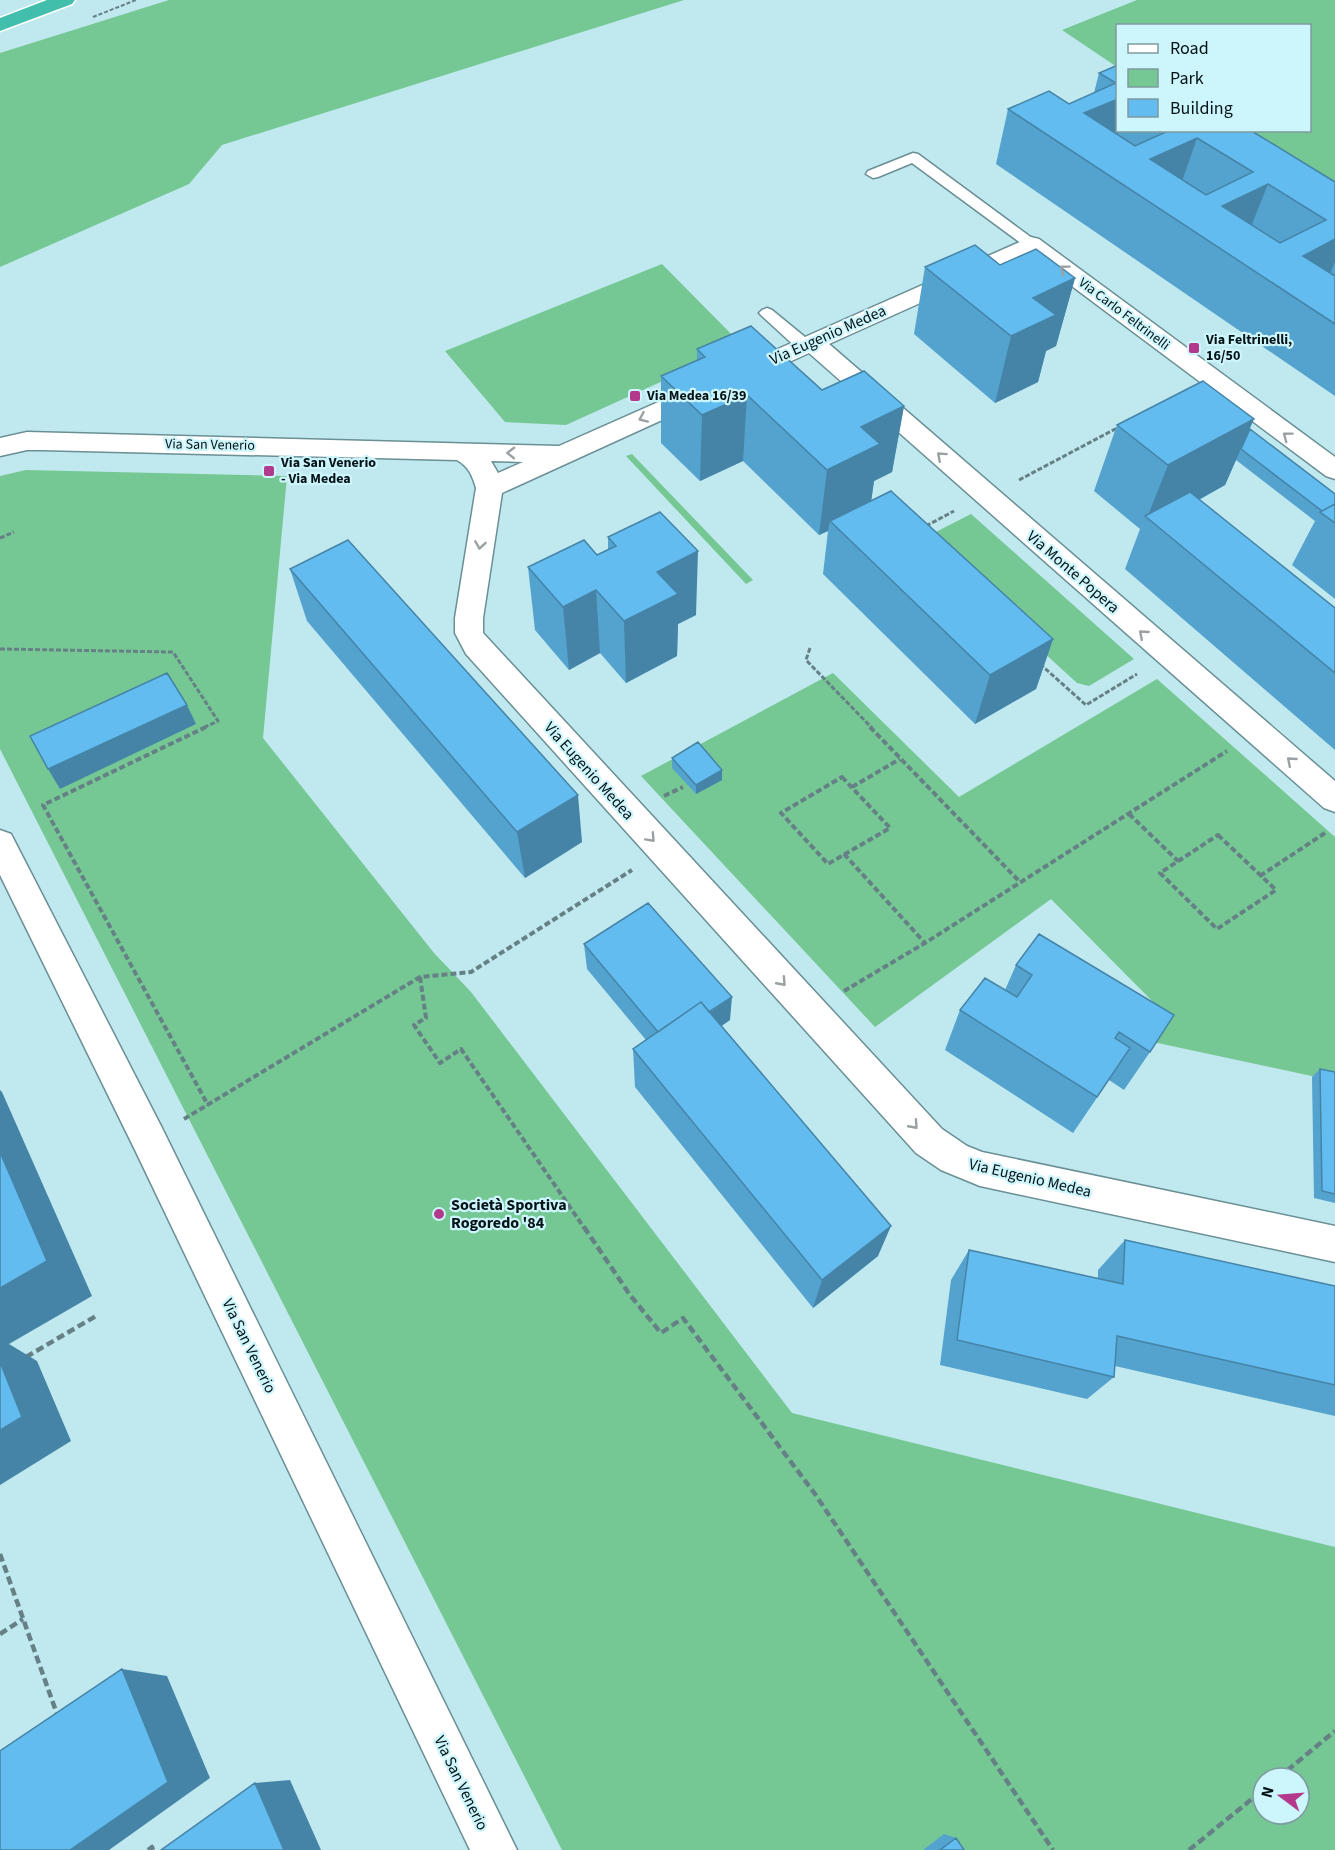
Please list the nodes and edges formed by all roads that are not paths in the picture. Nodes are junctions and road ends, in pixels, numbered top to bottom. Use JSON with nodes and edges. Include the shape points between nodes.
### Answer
{"nodes":[{"id":1,"x":23,"y":0,"type":"edge"},
{"id":2,"x":65,"y":0,"type":"edge"},
{"id":3,"x":0,"y":8,"type":"edge"},
{"id":4,"x":0,"y":26,"type":"edge"},
{"id":5,"x":873,"y":174,"type":"dead end"},
{"id":6,"x":1031,"y":244,"type":"junction"},
{"id":7,"x":766,"y":313,"type":"dead end"},
{"id":8,"x":808,"y":345,"type":"junction"},
{"id":9,"x":0,"y":447,"type":"edge"},
{"id":10,"x":458,"y":451,"type":"junction"},
{"id":11,"x":563,"y":454,"type":"junction"},
{"id":12,"x":1335,"y":470,"type":"edge"},
{"id":13,"x":489,"y":488,"type":"junction"},
{"id":14,"x":1335,"y":799,"type":"edge"},
{"id":15,"x":0,"y":843,"type":"edge"},
{"id":16,"x":1335,"y":1244,"type":"edge"},
{"id":17,"x":494,"y":1850,"type":"edge"}],
"edges":[{"from":1,"to":3,"type":"highway"},
{"from":2,"to":4,"type":"highway"},
{"from":5,"to":6,"type":"lane","name":"Via Carlo Feltrinelli","via":[[913,157]]},
{"from":6,"to":8,"type":"street","name":"Via Eugenio Medea"},
{"from":12,"to":6,"type":"street","name":"Via Carlo Feltrinelli","one_way":true},
{"from":7,"to":8,"type":"lane"},
{"from":8,"to":11,"type":"street","name":"Via Eugenio Medea","one_way":true},
{"from":14,"to":8,"type":"street","name":"Via Monte Popera","one_way":true},
{"from":9,"to":10,"type":"street","name":"Via San Venerio","via":[[42,441]]},
{"from":11,"to":10,"type":"street","name":"Via San Venerio","one_way":true},
{"from":10,"to":13,"type":"street","via":[[476,458]]},
{"from":11,"to":13,"type":"street","name":"Via Eugenio Medea"},
{"from":13,"to":16,"type":"street","name":"Via Eugenio Medea","one_way":true,"via":[[469,618],[469,633],[476,646],[928,1142],[980,1169]]},
{"from":15,"to":17,"type":"street","name":"Via San Venerio"}]}
